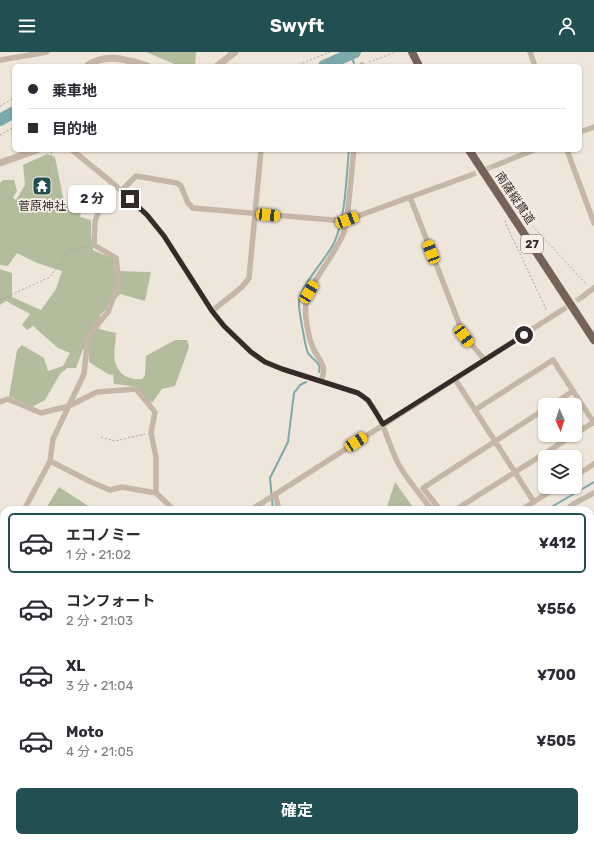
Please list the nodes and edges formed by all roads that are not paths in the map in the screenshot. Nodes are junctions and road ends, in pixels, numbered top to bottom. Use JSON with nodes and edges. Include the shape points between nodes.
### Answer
{"nodes":[{"id":1,"x":48,"y":52,"type":"edge"},
{"id":2,"x":235,"y":52,"type":"edge"},
{"id":3,"x":412,"y":52,"type":"edge"},
{"id":4,"x":530,"y":52,"type":"edge"},
{"id":5,"x":110,"y":53,"type":"edge"},
{"id":6,"x":0,"y":60,"type":"edge"},
{"id":7,"x":89,"y":64,"type":"edge"},
{"id":8,"x":142,"y":64,"type":"edge"},
{"id":9,"x":220,"y":64,"type":"edge"},
{"id":10,"x":418,"y":64,"type":"edge"},
{"id":11,"x":534,"y":64,"type":"edge"},
{"id":12,"x":594,"y":127,"type":"edge"},
{"id":13,"x":582,"y":131,"type":"edge"},
{"id":14,"x":31,"y":152,"type":"edge"},
{"id":15,"x":74,"y":152,"type":"edge"},
{"id":16,"x":261,"y":152,"type":"edge"},
{"id":17,"x":354,"y":152,"type":"edge"},
{"id":18,"x":471,"y":152,"type":"edge"},
{"id":19,"x":529,"y":152,"type":"edge"},
{"id":20,"x":567,"y":152,"type":"edge"},
{"id":21,"x":0,"y":163,"type":"edge"},
{"id":22,"x":494,"y":166,"type":"tunnel mouth"},
{"id":23,"x":471,"y":175,"type":"tunnel mouth"},
{"id":24,"x":114,"y":185,"type":"junction"},
{"id":25,"x":121,"y":191,"type":"junction"},
{"id":26,"x":410,"y":197,"type":"junction"},
{"id":27,"x":254,"y":214,"type":"junction"},
{"id":28,"x":343,"y":221,"type":"junction"},
{"id":29,"x":594,"y":223,"type":"edge"},
{"id":30,"x":593,"y":289,"type":"edge"},
{"id":31,"x":582,"y":297,"type":"tunnel mouth"},
{"id":32,"x":562,"y":310,"type":"tunnel mouth"},
{"id":33,"x":212,"y":311,"type":"junction"},
{"id":34,"x":594,"y":340,"type":"edge"},
{"id":35,"x":485,"y":360,"type":"junction"},
{"id":36,"x":455,"y":379,"type":"junction"},
{"id":37,"x":321,"y":381,"type":"junction"},
{"id":38,"x":573,"y":391,"type":"junction"},
{"id":39,"x":562,"y":398,"type":"edge"},
{"id":40,"x":0,"y":402,"type":"edge"},
{"id":41,"x":69,"y":406,"type":"junction"},
{"id":42,"x":475,"y":410,"type":"junction"},
{"id":43,"x":538,"y":413,"type":"edge"},
{"id":44,"x":594,"y":423,"type":"edge"},
{"id":45,"x":383,"y":424,"type":"junction"},
{"id":46,"x":582,"y":430,"type":"edge"},
{"id":47,"x":495,"y":441,"type":"junction"},
{"id":48,"x":563,"y":442,"type":"edge"},
{"id":49,"x":50,"y":461,"type":"junction"},
{"id":50,"x":594,"y":464,"type":"edge"},
{"id":51,"x":515,"y":472,"type":"junction"},
{"id":52,"x":582,"y":472,"type":"edge"},
{"id":53,"x":156,"y":493,"type":"junction"},
{"id":54,"x":594,"y":493,"type":"edge"},
{"id":55,"x":546,"y":494,"type":"edge"},
{"id":56,"x":273,"y":496,"type":"junction"},
{"id":57,"x":534,"y":502,"type":"junction"},
{"id":58,"x":26,"y":506,"type":"edge"},
{"id":59,"x":170,"y":506,"type":"edge"},
{"id":60,"x":257,"y":506,"type":"edge"},
{"id":61,"x":277,"y":506,"type":"edge"},
{"id":62,"x":429,"y":506,"type":"edge"},
{"id":63,"x":437,"y":506,"type":"edge"},
{"id":64,"x":461,"y":506,"type":"edge"},
{"id":65,"x":528,"y":506,"type":"edge"},
{"id":66,"x":571,"y":506,"type":"edge"}],
"edges":[{"from":1,"to":6,"type":"street"},
{"from":2,"to":9,"type":"street"},
{"from":3,"to":10,"type":"main road"},
{"from":4,"to":11,"type":"street"},
{"from":5,"to":7,"type":"street"},
{"from":5,"to":8,"type":"street"},
{"from":12,"to":13,"type":"street"},
{"from":14,"to":21,"type":"street"},
{"from":15,"to":24,"type":"street"},
{"from":16,"to":27,"type":"street"},
{"from":17,"to":28,"type":"street"},
{"from":18,"to":34,"type":"main road","name":"南薩縦貫道","number":"27"},
{"from":19,"to":22,"type":"street"},
{"from":20,"to":29,"type":"street"},
{"from":23,"to":26,"type":"street"},
{"from":24,"to":25,"type":"street"},
{"from":24,"to":41,"type":"street","via":[[95,221],[94,245],[116,258],[119,282],[108,312],[88,336],[84,374]]},
{"from":25,"to":27,"type":"street","via":[[136,176],[141,176],[177,183],[193,208]]},
{"from":25,"to":33,"type":"street","via":[[147,215],[164,236]]},
{"from":26,"to":28,"type":"street"},
{"from":26,"to":35,"type":"street","via":[[464,336]]},
{"from":27,"to":28,"type":"street"},
{"from":27,"to":33,"type":"street","via":[[249,278],[242,287]]},
{"from":28,"to":37,"type":"street","via":[[343,233],[309,292],[306,305],[312,347],[324,368]]},
{"from":30,"to":31,"type":"street"},
{"from":32,"to":35,"type":"street"},
{"from":33,"to":37,"type":"street","via":[[251,352],[265,362]]},
{"from":35,"to":36,"type":"street"},
{"from":36,"to":42,"type":"street"},
{"from":36,"to":45,"type":"street"},
{"from":37,"to":45,"type":"street","via":[[363,396]]},
{"from":38,"to":39,"type":"street"},
{"from":38,"to":42,"type":"street","via":[[553,360]]},
{"from":38,"to":44,"type":"street"},
{"from":40,"to":41,"type":"street","via":[[8,399],[41,413]]},
{"from":41,"to":49,"type":"street","via":[[53,439]]},
{"from":41,"to":53,"type":"street","via":[[97,392],[136,389],[155,412],[151,433],[156,457]]},
{"from":42,"to":47,"type":"street"},
{"from":43,"to":47,"type":"street"},
{"from":44,"to":46,"type":"street"},
{"from":45,"to":56,"type":"street"},
{"from":45,"to":62,"type":"street","via":[[394,456]]},
{"from":47,"to":51,"type":"street"},
{"from":47,"to":63,"type":"street","via":[[423,488]]},
{"from":48,"to":51,"type":"street"},
{"from":49,"to":53,"type":"street","via":[[110,490],[122,487]]},
{"from":49,"to":58,"type":"street"},
{"from":50,"to":52,"type":"street"},
{"from":51,"to":57,"type":"street"},
{"from":51,"to":64,"type":"street"},
{"from":53,"to":59,"type":"street"},
{"from":54,"to":66,"type":"street"},
{"from":55,"to":57,"type":"street"},
{"from":56,"to":60,"type":"street"},
{"from":56,"to":61,"type":"street"},
{"from":57,"to":65,"type":"street"}]}
